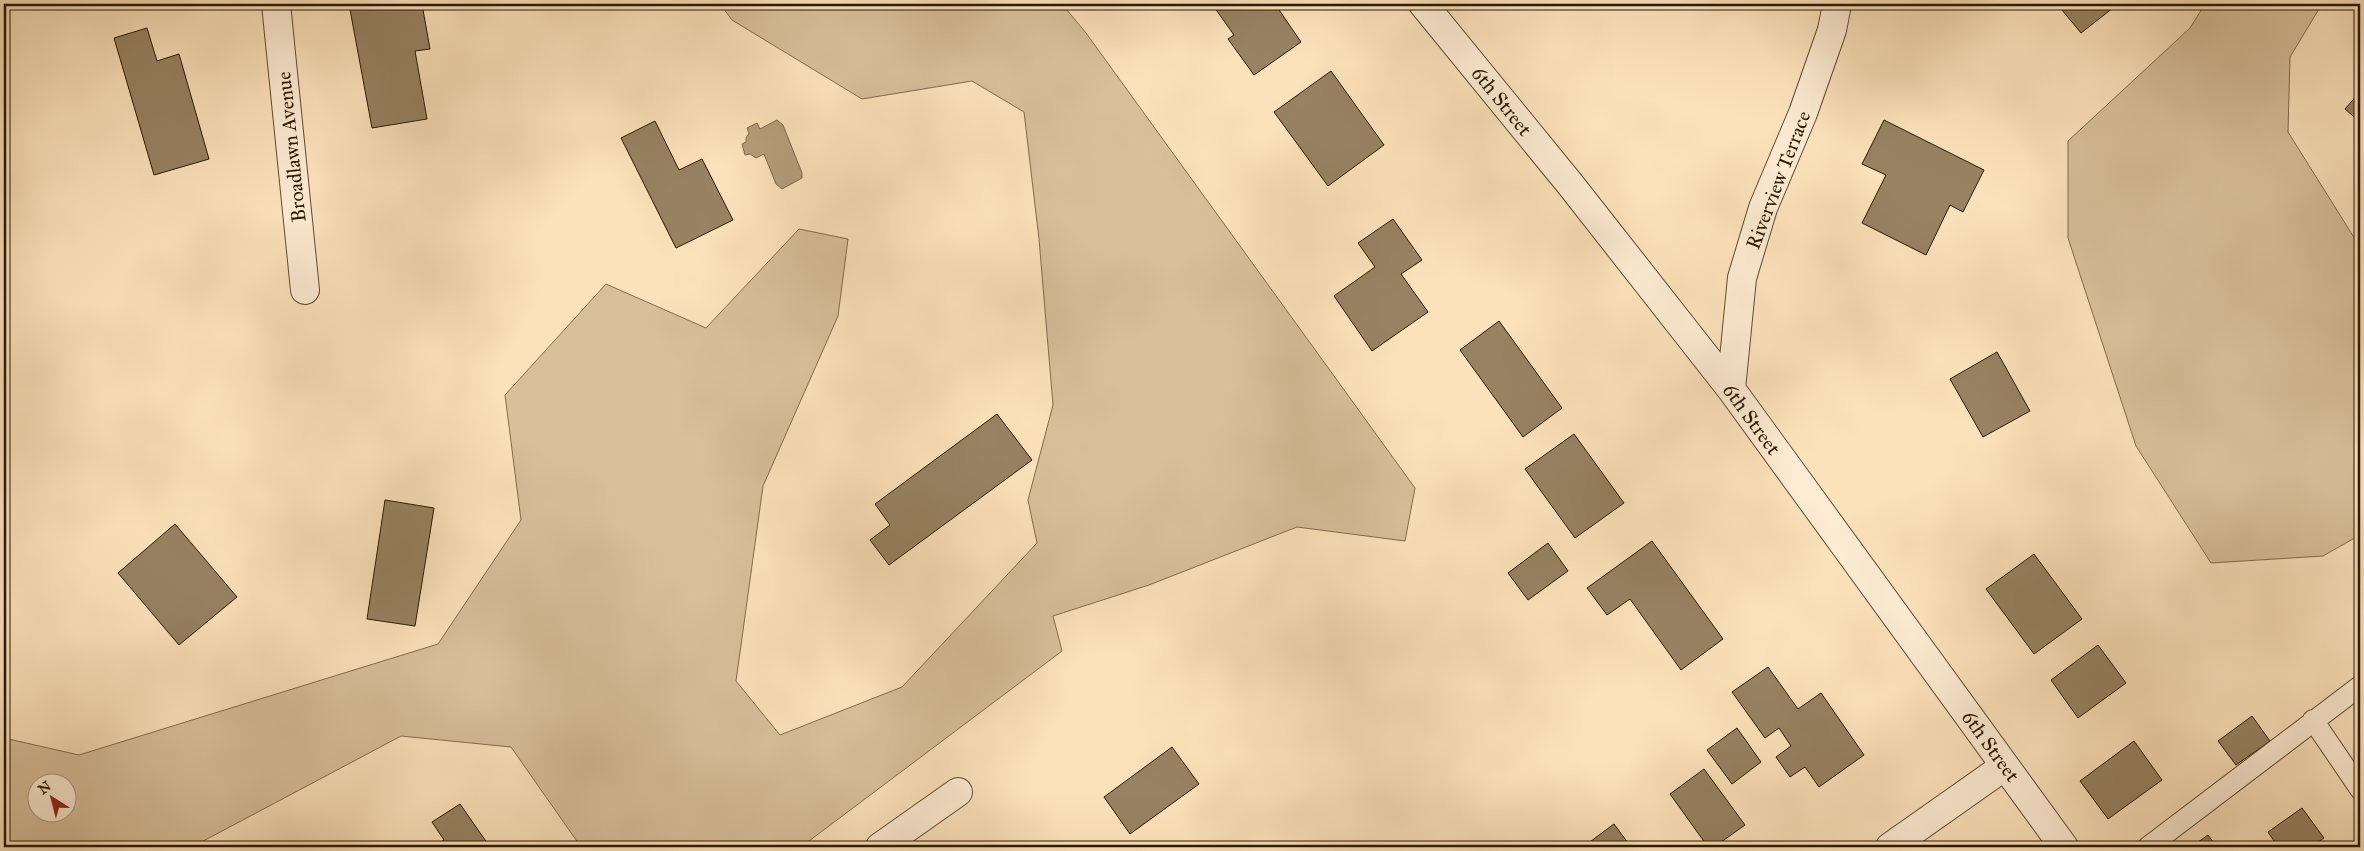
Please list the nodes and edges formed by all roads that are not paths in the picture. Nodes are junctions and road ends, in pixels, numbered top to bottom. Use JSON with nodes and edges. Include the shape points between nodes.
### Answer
{"nodes":[{"id":1,"x":276,"y":4,"type":"edge"},
{"id":2,"x":1423,"y":4,"type":"edge"},
{"id":3,"x":1837,"y":4,"type":"edge"},
{"id":4,"x":305,"y":290,"type":"dead end"},
{"id":5,"x":1730,"y":388,"type":"junction"},
{"id":6,"x":2360,"y":686,"type":"edge"},
{"id":7,"x":2313,"y":720,"type":"junction"},
{"id":8,"x":2005,"y":766,"type":"junction"},
{"id":9,"x":2360,"y":789,"type":"edge"},
{"id":10,"x":958,"y":792,"type":"dead end"},
{"id":11,"x":880,"y":847,"type":"edge"},
{"id":12,"x":1890,"y":847,"type":"edge"},
{"id":13,"x":2064,"y":847,"type":"edge"},
{"id":14,"x":2148,"y":847,"type":"edge"}],
"edges":[{"from":1,"to":4,"type":"street","name":"Broadlawn Avenue"},
{"from":2,"to":5,"type":"street","name":"6th Street"},
{"from":3,"to":5,"type":"street","name":"Riverview Terrace","via":[[1832,30],[1803,113],[1763,208],[1742,278]]},
{"from":5,"to":8,"type":"street","name":"6th Street"},
{"from":6,"to":7,"type":"lane"},
{"from":7,"to":9,"type":"lane"},
{"from":7,"to":14,"type":"lane"},
{"from":8,"to":12,"type":"street"},
{"from":8,"to":13,"type":"street","name":"6th Street"},
{"from":10,"to":11,"type":"street"}]}
